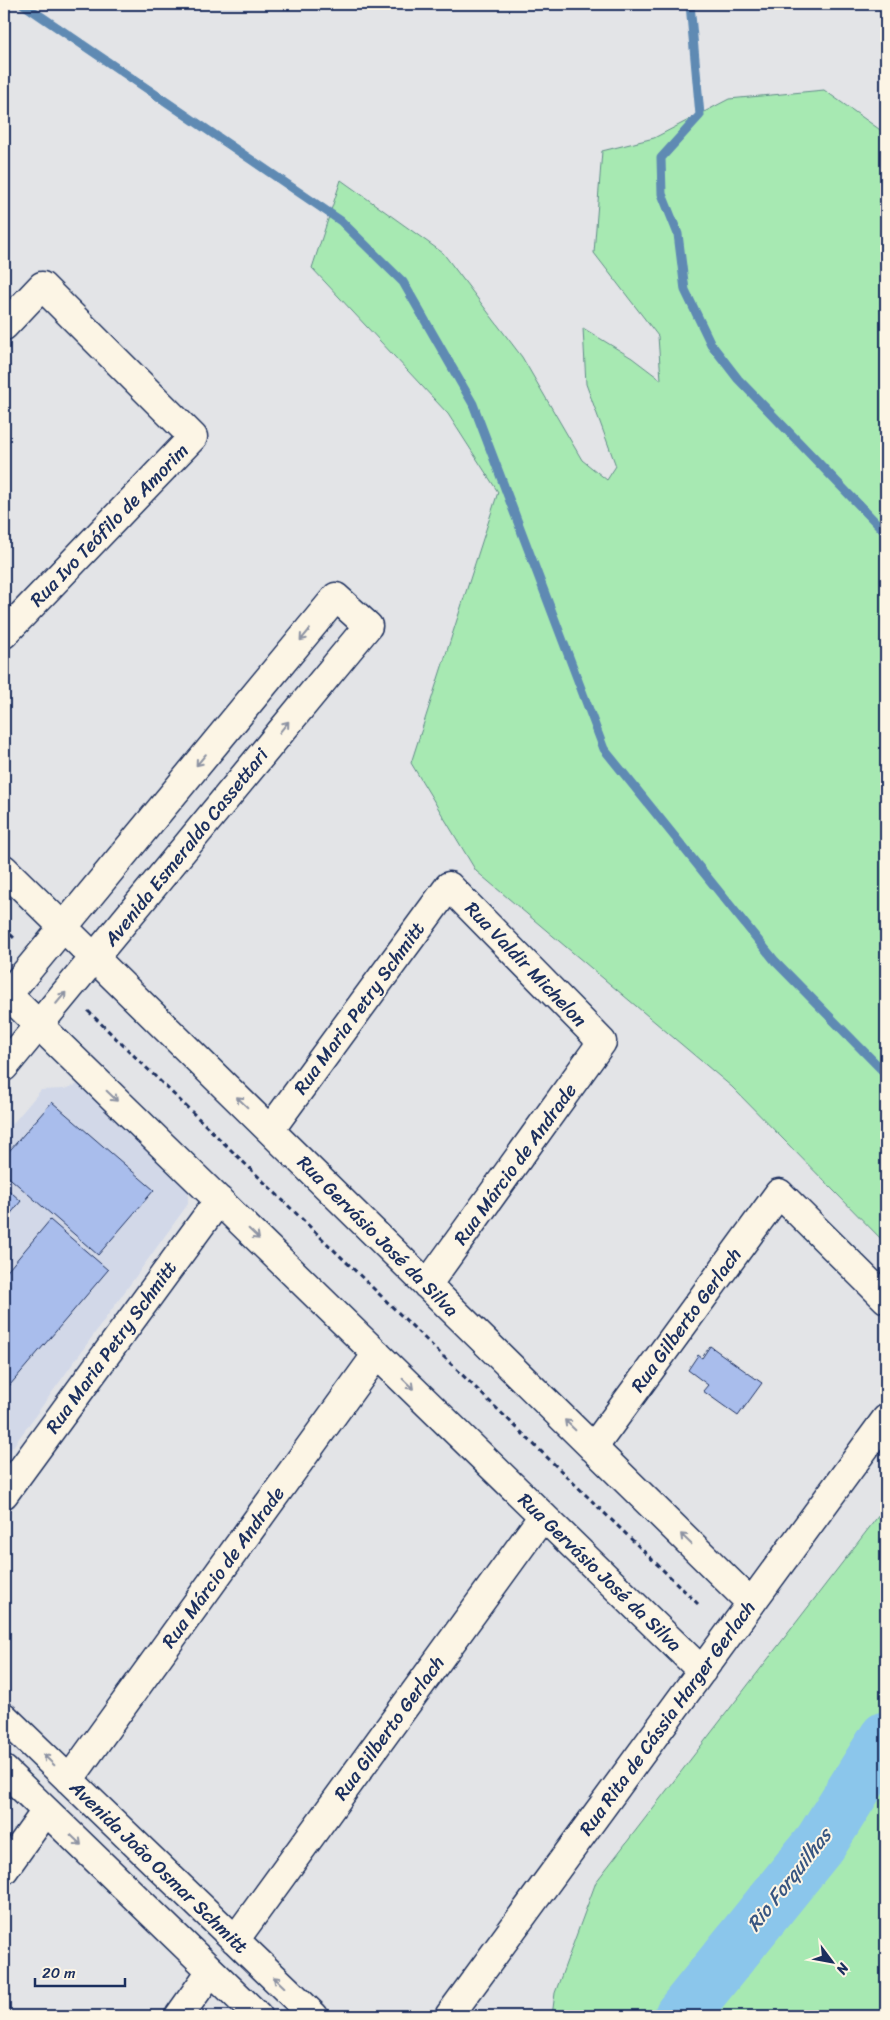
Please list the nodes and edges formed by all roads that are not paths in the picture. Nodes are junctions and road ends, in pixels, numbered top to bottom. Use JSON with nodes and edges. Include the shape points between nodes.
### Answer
{"nodes":[{"id":1,"x":4,"y":326,"type":"edge"},
{"id":2,"x":4,"y":634,"type":"edge"},
{"id":3,"x":4,"y":869,"type":"edge"},
{"id":4,"x":449,"y":886,"type":"joint"},
{"id":5,"x":63,"y":927,"type":"junction"},
{"id":6,"x":94,"y":958,"type":"junction"},
{"id":7,"x":5,"y":995,"type":"edge"},
{"id":8,"x":39,"y":1025,"type":"junction"},
{"id":9,"x":602,"y":1042,"type":"joint"},
{"id":10,"x":4,"y":1067,"type":"edge"},
{"id":11,"x":270,"y":1130,"type":"junction"},
{"id":12,"x":219,"y":1200,"type":"junction"},
{"id":13,"x":427,"y":1285,"type":"junction"},
{"id":14,"x":886,"y":1299,"type":"edge"},
{"id":15,"x":377,"y":1354,"type":"junction"},
{"id":16,"x":886,"y":1419,"type":"edge"},
{"id":17,"x":593,"y":1448,"type":"junction"},
{"id":18,"x":4,"y":1494,"type":"edge"},
{"id":19,"x":543,"y":1516,"type":"junction"},
{"id":20,"x":751,"y":1603,"type":"junction"},
{"id":21,"x":702,"y":1671,"type":"junction"},
{"id":22,"x":4,"y":1717,"type":"edge"},
{"id":23,"x":4,"y":1770,"type":"edge"},
{"id":24,"x":69,"y":1780,"type":"junction"},
{"id":25,"x":46,"y":1811,"type":"junction"},
{"id":26,"x":4,"y":1870,"type":"edge"},
{"id":27,"x":235,"y":1940,"type":"junction"},
{"id":28,"x":211,"y":1972,"type":"junction"},
{"id":29,"x":179,"y":2016,"type":"edge"},
{"id":30,"x":258,"y":2016,"type":"edge"},
{"id":31,"x":314,"y":2016,"type":"edge"},
{"id":32,"x":448,"y":2016,"type":"edge"}],
"edges":[{"from":1,"to":2,"type":"street","name":"Rua Ivo Teófilo de Amorim","via":[[42,286],[193,438]]},
{"from":3,"to":5,"type":"street","name":"Rua Gervásio José da Silva"},
{"from":4,"to":9,"type":"street","name":"Rua Valdir Michelon"},
{"from":4,"to":11,"type":"street","name":"Rua Maria Petry Schmitt"},
{"from":5,"to":6,"type":"street","name":"Rua Gervásio José da Silva"},
{"from":6,"to":5,"type":"street","name":"Avenida Esmeraldo Cassettari","one_way":true,"via":[[368,626],[336,597]]},
{"from":5,"to":7,"type":"street"},
{"from":8,"to":6,"type":"street","name":"Avenida Esmeraldo Cassettari","one_way":true},
{"from":11,"to":6,"type":"street","name":"Rua Gervásio José da Silva","one_way":true},
{"from":7,"to":8,"type":"street","name":"Rua Gervásio José da Silva"},
{"from":8,"to":10,"type":"street","name":"Avenida Esmeraldo Cassettari"},
{"from":8,"to":12,"type":"street","name":"Rua Gervásio José da Silva","one_way":true},
{"from":9,"to":13,"type":"street","name":"Rua Márcio de Andrade"},
{"from":11,"to":13,"type":"street","name":"Rua Gervásio José da Silva"},
{"from":12,"to":15,"type":"street","name":"Rua Gervásio José da Silva","one_way":true},
{"from":12,"to":18,"type":"street","name":"Rua Maria Petry Schmitt"},
{"from":17,"to":13,"type":"street","name":"Rua Gervásio José da Silva","one_way":true},
{"from":14,"to":17,"type":"street","name":"Rua Gilberto Gerlach","via":[[778,1193]]},
{"from":15,"to":19,"type":"street","name":"Rua Gervásio José da Silva","one_way":true},
{"from":15,"to":24,"type":"street","name":"Rua Márcio de Andrade"},
{"from":16,"to":20,"type":"street","name":"Rua Rita de Cássia Harger Gerlach"},
{"from":20,"to":17,"type":"street","name":"Rua Gervásio José da Silva","one_way":true},
{"from":19,"to":21,"type":"street","name":"Rua Gervásio José da Silva"},
{"from":19,"to":27,"type":"street","name":"Rua Gilberto Gerlach"},
{"from":20,"to":21,"type":"street","name":"Rua Rita de Cássia Harger Gerlach"},
{"from":21,"to":32,"type":"street","name":"Rua Rita de Cássia Harger Gerlach"},
{"from":24,"to":22,"type":"street","name":"Avenida João Osmar Schmitt","one_way":true},
{"from":23,"to":25,"type":"street","name":"Avenida João Osmar Schmitt"},
{"from":24,"to":27,"type":"street","name":"Avenida João Osmar Schmitt"},
{"from":25,"to":26,"type":"street"},
{"from":25,"to":28,"type":"street","name":"Avenida João Osmar Schmitt","one_way":true},
{"from":31,"to":27,"type":"street","name":"Avenida João Osmar Schmitt","one_way":true},
{"from":28,"to":29,"type":"street"},
{"from":28,"to":30,"type":"street","name":"Avenida João Osmar Schmitt"}]}
